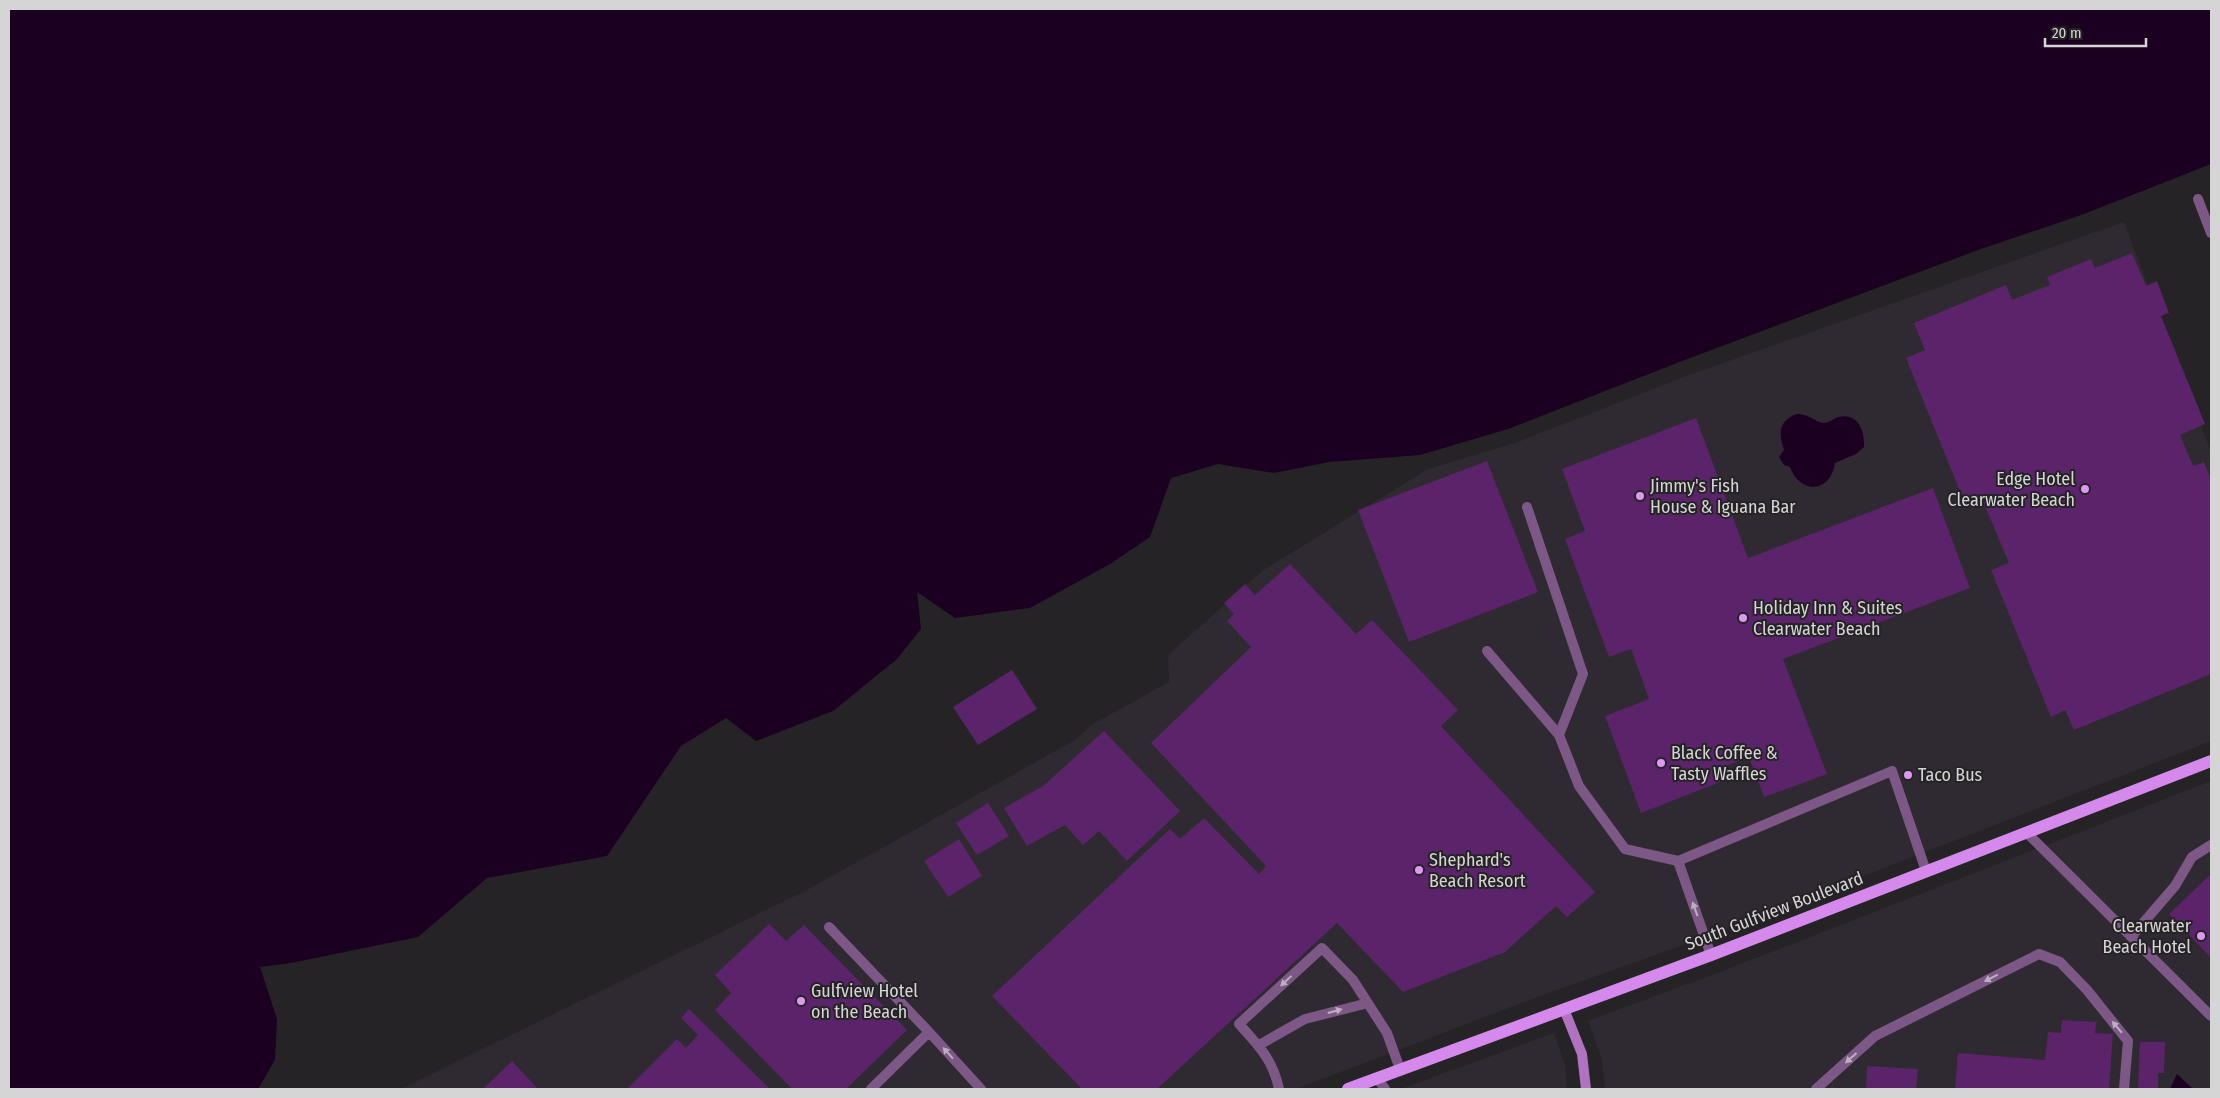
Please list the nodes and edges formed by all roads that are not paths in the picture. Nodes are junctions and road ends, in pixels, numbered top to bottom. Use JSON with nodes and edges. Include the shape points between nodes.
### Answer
{"nodes":[{"id":1,"x":2198,"y":200,"type":"dead end"},
{"id":2,"x":2211,"y":233,"type":"edge"},
{"id":3,"x":1527,"y":507,"type":"dead end"},
{"id":4,"x":1487,"y":651,"type":"dead end"},
{"id":5,"x":1559,"y":735,"type":"junction"},
{"id":6,"x":2211,"y":761,"type":"edge"},
{"id":7,"x":2026,"y":832,"type":"junction"},
{"id":8,"x":2211,"y":844,"type":"edge"},
{"id":9,"x":1678,"y":862,"type":"junction"},
{"id":10,"x":1926,"y":871,"type":"junction"},
{"id":11,"x":829,"y":927,"type":"dead end"},
{"id":12,"x":2131,"y":937,"type":"junction"},
{"id":13,"x":1712,"y":955,"type":"junction"},
{"id":14,"x":1368,"y":1003,"type":"junction"},
{"id":15,"x":1564,"y":1009,"type":"junction"},
{"id":16,"x":2211,"y":1016,"type":"edge"},
{"id":17,"x":929,"y":1032,"type":"junction"},
{"id":18,"x":1259,"y":1045,"type":"junction"},
{"id":19,"x":1400,"y":1069,"type":"junction"},
{"id":20,"x":1377,"y":1078,"type":"junction"},
{"id":21,"x":871,"y":1089,"type":"edge"},
{"id":22,"x":981,"y":1089,"type":"edge"},
{"id":23,"x":1279,"y":1089,"type":"edge"},
{"id":24,"x":1348,"y":1089,"type":"edge"},
{"id":25,"x":1385,"y":1089,"type":"edge"},
{"id":26,"x":1586,"y":1089,"type":"edge"},
{"id":27,"x":1816,"y":1089,"type":"edge"},
{"id":28,"x":2124,"y":1089,"type":"edge"}],
"edges":[{"from":1,"to":2,"type":"lane"},
{"from":3,"to":5,"type":"lane","via":[[1583,674]]},
{"from":4,"to":5,"type":"lane"},
{"from":5,"to":9,"type":"lane","via":[[1579,786],[1625,849]]},
{"from":6,"to":7,"type":"main road","name":"South Gulfview Boulevard"},
{"from":7,"to":10,"type":"main road","name":"South Gulfview Boulevard"},
{"from":7,"to":12,"type":"lane"},
{"from":8,"to":12,"type":"lane","via":[[2192,857],[2175,886]]},
{"from":9,"to":10,"type":"lane","via":[[1892,771]]},
{"from":13,"to":9,"type":"lane","one_way":true},
{"from":10,"to":13,"type":"main road","name":"South Gulfview Boulevard"},
{"from":11,"to":17,"type":"lane"},
{"from":12,"to":16,"type":"lane"},
{"from":13,"to":15,"type":"main road","name":"South Gulfview Boulevard"},
{"from":18,"to":14,"type":"lane","one_way":true,"via":[[1305,1020]]},
{"from":14,"to":18,"type":"lane","one_way":true,"via":[[1353,980],[1322,948],[1239,1024]]},
{"from":14,"to":19,"type":"lane","via":[[1387,1033]]},
{"from":15,"to":19,"type":"main road","name":"South Gulfview Boulevard"},
{"from":15,"to":26,"type":"street","via":[[1584,1063]]},
{"from":17,"to":21,"type":"lane"},
{"from":22,"to":17,"type":"lane","one_way":true},
{"from":18,"to":23,"type":"lane","via":[[1267,1054]]},
{"from":19,"to":20,"type":"main road","name":"South Gulfview Boulevard"},
{"from":20,"to":24,"type":"main road","name":"South Gulfview Boulevard"},
{"from":20,"to":25,"type":"lane"},
{"from":28,"to":27,"type":"lane","one_way":true,"via":[[2128,1040],[2060,962],[2039,954],[1875,1036]]}]}
